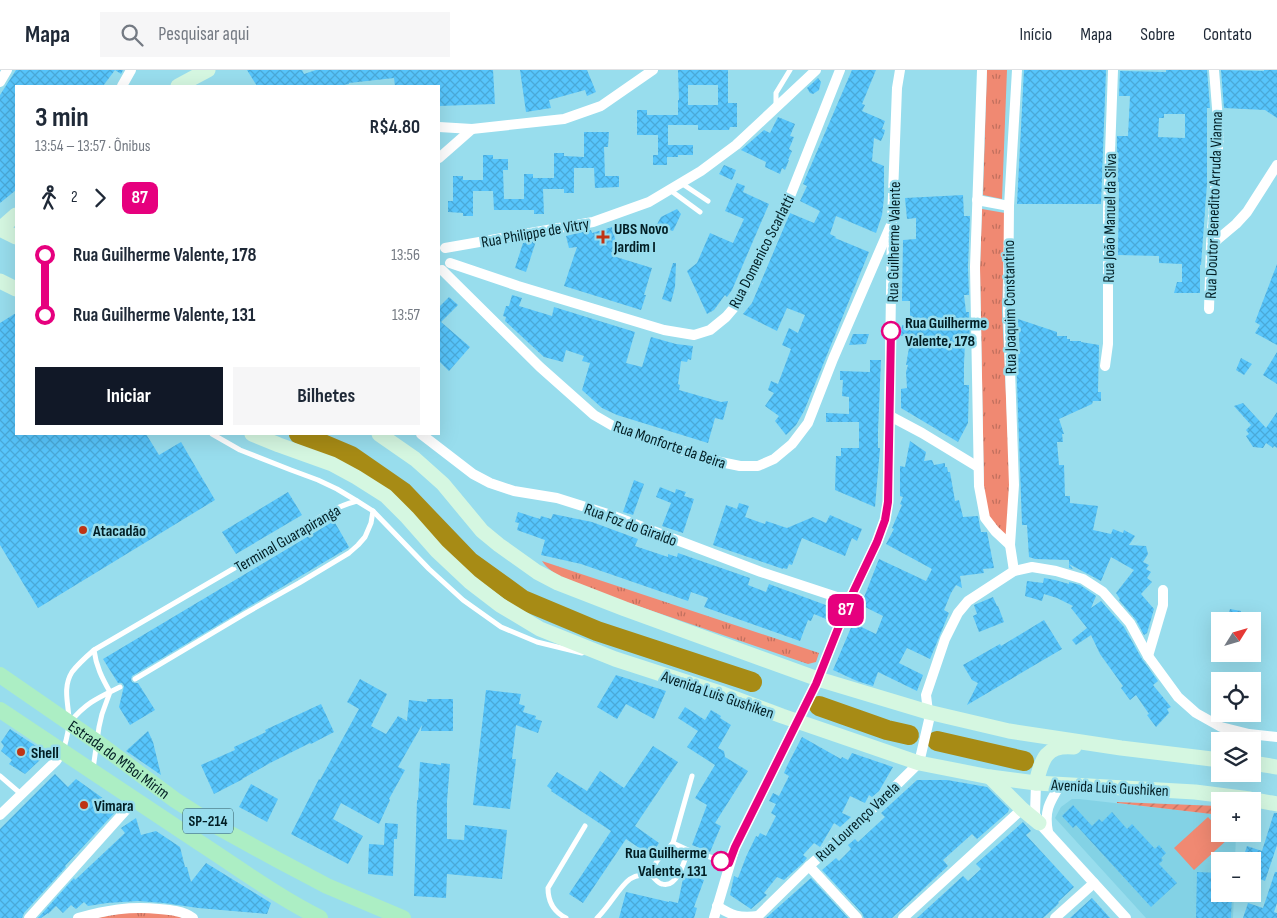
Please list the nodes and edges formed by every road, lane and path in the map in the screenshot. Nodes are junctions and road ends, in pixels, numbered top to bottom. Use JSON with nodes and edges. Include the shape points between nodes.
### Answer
{"nodes":[{"id":1,"x":8,"y":70,"type":"edge"},
{"id":2,"x":131,"y":70,"type":"edge"},
{"id":3,"x":208,"y":70,"type":"edge"},
{"id":4,"x":653,"y":70,"type":"edge"},
{"id":5,"x":790,"y":70,"type":"edge"},
{"id":6,"x":816,"y":70,"type":"edge"},
{"id":7,"x":840,"y":70,"type":"edge"},
{"id":8,"x":900,"y":70,"type":"edge"},
{"id":9,"x":982,"y":70,"type":"edge"},
{"id":10,"x":1017,"y":70,"type":"edge"},
{"id":11,"x":1113,"y":70,"type":"edge"},
{"id":12,"x":1214,"y":70,"type":"edge"},
{"id":13,"x":0,"y":82,"type":"edge"},
{"id":14,"x":123,"y":85,"type":"edge"},
{"id":15,"x":180,"y":85,"type":"edge"},
{"id":16,"x":776,"y":106,"type":"junction"},
{"id":17,"x":440,"y":127,"type":"edge"},
{"id":18,"x":472,"y":129,"type":"junction"},
{"id":19,"x":440,"y":157,"type":"edge"},
{"id":20,"x":1277,"y":165,"type":"edge"},
{"id":21,"x":681,"y":183,"type":"junction"},
{"id":22,"x":670,"y":190,"type":"junction"},
{"id":23,"x":708,"y":200,"type":"dead end"},
{"id":24,"x":977,"y":200,"type":"junction"},
{"id":25,"x":1009,"y":206,"type":"junction"},
{"id":26,"x":700,"y":212,"type":"dead end"},
{"id":27,"x":15,"y":216,"type":"edge"},
{"id":28,"x":892,"y":222,"type":"junction"},
{"id":29,"x":0,"y":229,"type":"edge"},
{"id":30,"x":15,"y":236,"type":"edge"},
{"id":31,"x":1211,"y":245,"type":"junction"},
{"id":32,"x":442,"y":247,"type":"edge"},
{"id":33,"x":445,"y":268,"type":"edge"},
{"id":34,"x":0,"y":280,"type":"edge"},
{"id":35,"x":15,"y":288,"type":"edge"},
{"id":36,"x":1208,"y":310,"type":"dead end"},
{"id":37,"x":1105,"y":366,"type":"dead end"},
{"id":38,"x":890,"y":416,"type":"junction"},
{"id":39,"x":214,"y":435,"type":"edge"},
{"id":40,"x":254,"y":435,"type":"edge"},
{"id":41,"x":380,"y":435,"type":"edge"},
{"id":42,"x":422,"y":435,"type":"edge"},
{"id":43,"x":978,"y":467,"type":"junction"},
{"id":44,"x":357,"y":500,"type":"junction"},
{"id":45,"x":373,"y":511,"type":"junction"},
{"id":46,"x":1010,"y":545,"type":"junction"},
{"id":47,"x":1014,"y":571,"type":"junction"},
{"id":48,"x":1163,"y":590,"type":"dead end"},
{"id":49,"x":849,"y":601,"type":"junction"},
{"id":50,"x":94,"y":650,"type":"junction"},
{"id":51,"x":1148,"y":656,"type":"junction"},
{"id":52,"x":615,"y":659,"type":"junction"},
{"id":53,"x":0,"y":675,"type":"edge"},
{"id":54,"x":135,"y":679,"type":"dead end"},
{"id":55,"x":818,"y":679,"type":"junction"},
{"id":56,"x":120,"y":686,"type":"dead end"},
{"id":57,"x":110,"y":692,"type":"junction"},
{"id":58,"x":0,"y":710,"type":"edge"},
{"id":59,"x":928,"y":712,"type":"junction"},
{"id":60,"x":798,"y":721,"type":"junction"},
{"id":61,"x":69,"y":723,"type":"junction"},
{"id":62,"x":1277,"y":737,"type":"edge"},
{"id":63,"x":97,"y":742,"type":"junction"},
{"id":64,"x":1121,"y":748,"type":"junction"},
{"id":65,"x":62,"y":752,"type":"junction"},
{"id":66,"x":1211,"y":759,"type":"edge"},
{"id":67,"x":919,"y":763,"type":"junction"},
{"id":68,"x":1261,"y":764,"type":"edge"},
{"id":69,"x":1277,"y":767,"type":"edge"},
{"id":70,"x":92,"y":772,"type":"junction"},
{"id":71,"x":0,"y":776,"type":"edge"},
{"id":72,"x":692,"y":776,"type":"dead end"},
{"id":73,"x":990,"y":777,"type":"junction"},
{"id":74,"x":1036,"y":783,"type":"junction"},
{"id":75,"x":1060,"y":785,"type":"junction"},
{"id":76,"x":21,"y":794,"type":"junction"},
{"id":77,"x":135,"y":800,"type":"junction"},
{"id":78,"x":1277,"y":804,"type":"edge"},
{"id":79,"x":1022,"y":809,"type":"junction"},
{"id":80,"x":0,"y":815,"type":"edge"},
{"id":81,"x":585,"y":826,"type":"dead end"},
{"id":82,"x":1043,"y":828,"type":"junction"},
{"id":83,"x":673,"y":843,"type":"junction"},
{"id":84,"x":688,"y":850,"type":"junction"},
{"id":85,"x":729,"y":863,"type":"junction"},
{"id":86,"x":809,"y":866,"type":"junction"},
{"id":87,"x":652,"y":876,"type":"junction"},
{"id":88,"x":1094,"y":883,"type":"junction"},
{"id":89,"x":717,"y":906,"type":"junction"},
{"id":90,"x":293,"y":912,"type":"edge"},
{"id":91,"x":757,"y":917,"type":"edge"},
{"id":92,"x":29,"y":918,"type":"edge"},
{"id":93,"x":78,"y":918,"type":"edge"},
{"id":94,"x":193,"y":918,"type":"edge"},
{"id":95,"x":320,"y":918,"type":"edge"},
{"id":96,"x":403,"y":918,"type":"edge"},
{"id":97,"x":566,"y":918,"type":"edge"},
{"id":98,"x":597,"y":918,"type":"edge"},
{"id":99,"x":714,"y":918,"type":"edge"},
{"id":100,"x":857,"y":918,"type":"edge"},
{"id":101,"x":903,"y":918,"type":"edge"},
{"id":102,"x":1055,"y":918,"type":"edge"},
{"id":103,"x":1126,"y":918,"type":"edge"}],
"edges":[{"from":1,"to":13,"type":"street"},
{"from":2,"to":14,"type":"street"},
{"from":3,"to":15,"type":"main road"},
{"from":4,"to":18,"type":"street","via":[[601,106],[564,119]]},
{"from":5,"to":16,"type":"lane","via":[[776,93]]},
{"from":6,"to":16,"type":"street","name":"Rua Philippe de Vitry"},
{"from":7,"to":33,"type":"street","name":"Rua Domenico Scarlatti","via":[[791,194],[738,303],[710,330],[694,335],[664,330],[469,270]]},
{"from":8,"to":28,"type":"street","name":"Rua Guilherme Valente"},
{"from":9,"to":24,"type":"street","name":"Rua Joaquim Constantino"},
{"from":10,"to":25,"type":"street","name":"Rua Joaquim Constantino"},
{"from":11,"to":37,"type":"street","name":"Rua João Manuel da Silva"},
{"from":12,"to":31,"type":"street","name":"Rua Doutor Benedito Arruda Vianna","via":[[1219,133]]},
{"from":16,"to":21,"type":"street","name":"Rua Philippe de Vitry","via":[[736,145]]},
{"from":17,"to":18,"type":"street"},
{"from":18,"to":19,"type":"street"},
{"from":20,"to":31,"type":"street","via":[[1247,212]]},
{"from":21,"to":22,"type":"street","name":"Rua Philippe de Vitry"},
{"from":21,"to":23,"type":"lane"},
{"from":22,"to":26,"type":"lane"},
{"from":22,"to":32,"type":"street","name":"Rua Philippe de Vitry","via":[[649,202],[593,222]]},
{"from":24,"to":25,"type":"street"},
{"from":24,"to":43,"type":"street","name":"Rua Joaquim Constantino"},
{"from":25,"to":46,"type":"street","name":"Rua Joaquim Constantino","via":[[1008,312],[1014,485]]},
{"from":27,"to":29,"type":"main road"},
{"from":28,"to":33,"type":"street","name":"Rua Monforte da Beira","via":[[808,423],[792,444],[774,459],[758,466],[706,459],[613,426],[594,414],[540,367],[466,294]]},
{"from":28,"to":38,"type":"street","name":"Rua Guilherme Valente"},
{"from":29,"to":30,"type":"main road"},
{"from":31,"to":36,"type":"street","name":"Rua Doutor Benedito Arruda Vianna"},
{"from":32,"to":33,"type":"street","name":"Rua Monforte da Beira","via":[[450,257]]},
{"from":34,"to":35,"type":"main road"},
{"from":38,"to":43,"type":"street"},
{"from":38,"to":49,"type":"street","name":"Rua Guilherme Valente","via":[[885,520]]},
{"from":39,"to":44,"type":"lane","via":[[240,450],[318,480]]},
{"from":40,"to":52,"type":"main road","name":"Avenida Luis Gushiken","via":[[332,464],[356,477],[386,496],[470,582],[500,605],[540,629]]},
{"from":41,"to":55,"type":"main road","via":[[416,459],[443,484],[482,531],[499,546],[537,572],[625,609]]},
{"from":42,"to":49,"type":"street","name":"Rua Foz do Giraldo","via":[[490,483],[514,491],[557,498],[611,515],[761,572]]},
{"from":43,"to":46,"type":"street","name":"Rua Joaquim Constantino","via":[[978,486],[985,518]]},
{"from":44,"to":45,"type":"lane","name":"Terminal Guarapiranga"},
{"from":44,"to":50,"type":"lane","name":"Terminal Guarapiranga","via":[[330,510]]},
{"from":45,"to":52,"type":"lane","name":"Terminal Guarapiranga","via":[[442,581],[501,627],[546,646]]},
{"from":45,"to":54,"type":"lane","via":[[364,537],[349,553]]},
{"from":46,"to":47,"type":"street","name":"Rua Joaquim Constantino"},
{"from":47,"to":51,"type":"street","via":[[1032,567],[1056,571],[1083,580],[1103,592],[1130,623]]},
{"from":47,"to":59,"type":"street","via":[[968,600],[958,613],[945,638],[926,695]]},
{"from":48,"to":51,"type":"street","via":[[1163,605]]},
{"from":49,"to":55,"type":"street","name":"Rua Guilherme Valente"},
{"from":50,"to":57,"type":"lane","via":[[100,675]]},
{"from":50,"to":61,"type":"lane","name":"Terminal Guarapiranga","via":[[68,681]]},
{"from":51,"to":62,"type":"street","via":[[1178,697],[1196,714],[1221,727]]},
{"from":52,"to":60,"type":"main road","name":"Avenida Luis Gushiken"},
{"from":53,"to":61,"type":"main road","name":"Estrada do M'Boi Mirim","number":"SP-214"},
{"from":55,"to":59,"type":"main road"},
{"from":55,"to":60,"type":"street","name":"Rua Guilherme Valente"},
{"from":56,"to":57,"type":"lane"},
{"from":57,"to":61,"type":"lane","via":[[85,706]]},
{"from":57,"to":63,"type":"lane"},
{"from":58,"to":65,"type":"main road","name":"Estrada do M'Boi Mirim","number":"SP-214"},
{"from":59,"to":64,"type":"main road","via":[[1009,731]]},
{"from":59,"to":67,"type":"street"},
{"from":60,"to":67,"type":"main road","name":"Avenida Luis Gushiken"},
{"from":60,"to":85,"type":"street","name":"Rua Guilherme Valente"},
{"from":61,"to":63,"type":"main road","name":"Estrada do M'Boi Mirim","number":"SP-214"},
{"from":61,"to":65,"type":"lane","name":"Terminal Guarapiranga"},
{"from":63,"to":70,"type":"lane"},
{"from":63,"to":96,"type":"main road","name":"Estrada do M'Boi Mirim","number":"SP-214","via":[[216,826],[327,886]]},
{"from":64,"to":66,"type":"main road"},
{"from":64,"to":74,"type":"main road","via":[[1059,747],[1042,760]]},
{"from":65,"to":70,"type":"main road","name":"Estrada do M'Boi Mirim","number":"SP-214"},
{"from":65,"to":76,"type":"street"},
{"from":67,"to":73,"type":"main road","name":"Avenida Luis Gushiken"},
{"from":67,"to":86,"type":"street","name":"Rua Lourenço Varela","via":[[862,820]]},
{"from":68,"to":69,"type":"main road"},
{"from":70,"to":77,"type":"main road","name":"Estrada do M'Boi Mirim","number":"SP-214"},
{"from":71,"to":76,"type":"lane"},
{"from":72,"to":83,"type":"lane"},
{"from":73,"to":74,"type":"main road","name":"Avenida Luis Gushiken"},
{"from":73,"to":79,"type":"main road"},
{"from":74,"to":75,"type":"main road","name":"Avenida Luis Gushiken"},
{"from":74,"to":82,"type":"street","via":[[1035,814]]},
{"from":75,"to":78,"type":"main road","name":"Avenida Luis Gushiken","via":[[1195,792]]},
{"from":75,"to":82,"type":"street","via":[[1050,801]]},
{"from":76,"to":80,"type":"street"},
{"from":77,"to":90,"type":"main road","name":"Estrada do M'Boi Mirim","number":"SP-214"},
{"from":77,"to":92,"type":"street"},
{"from":79,"to":82,"type":"main road"},
{"from":79,"to":101,"type":"street"},
{"from":81,"to":97,"type":"lane","via":[[548,888],[552,906]]},
{"from":82,"to":88,"type":"street"},
{"from":83,"to":84,"type":"lane"},
{"from":83,"to":87,"type":"lane","via":[[654,864]]},
{"from":84,"to":85,"type":"lane"},
{"from":84,"to":87,"type":"lane","via":[[682,869],[669,885],[657,882]]},
{"from":85,"to":89,"type":"street","name":"Rua Guilherme Valente"},
{"from":86,"to":91,"type":"street","name":"Rua Lourenço Varela"},
{"from":86,"to":100,"type":"street"},
{"from":87,"to":98,"type":"lane","via":[[636,876],[629,880]]},
{"from":88,"to":102,"type":"street"},
{"from":88,"to":103,"type":"street"},
{"from":89,"to":91,"type":"street","name":"Rua Lourenço Varela","via":[[738,917]]},
{"from":89,"to":99,"type":"street","name":"Rua Guilherme Valente"},
{"from":90,"to":95,"type":"main road","name":"Estrada do M'Boi Mirim","number":"SP-214"},
{"from":93,"to":94,"type":"street","via":[[125,908],[175,911]]}]}
